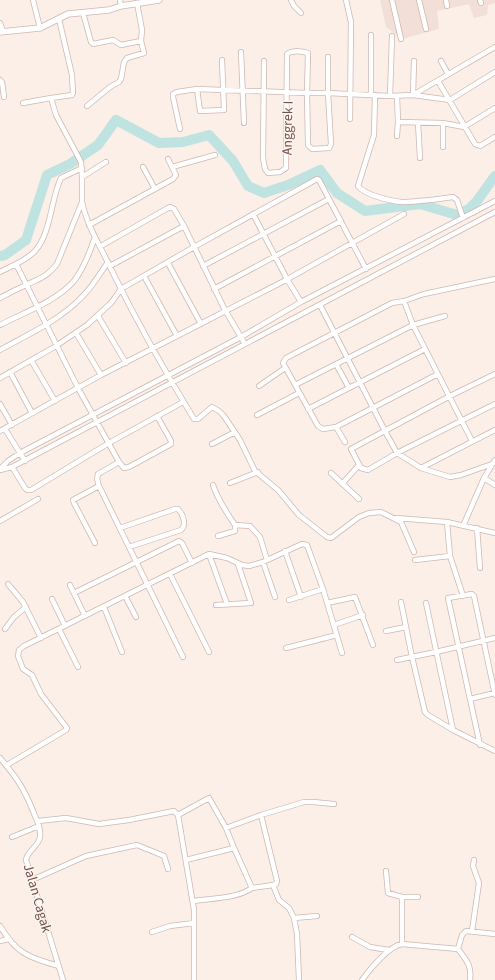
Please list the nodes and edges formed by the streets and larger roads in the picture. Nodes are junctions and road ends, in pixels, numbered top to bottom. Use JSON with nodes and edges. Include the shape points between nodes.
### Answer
{"nodes":[{"id":1,"x":33,"y":0,"type":"edge"},
{"id":2,"x":159,"y":0,"type":"edge"},
{"id":3,"x":291,"y":0,"type":"edge"},
{"id":4,"x":346,"y":0,"type":"edge"},
{"id":5,"x":392,"y":0,"type":"edge"},
{"id":6,"x":419,"y":0,"type":"edge"},
{"id":7,"x":446,"y":0,"type":"edge"},
{"id":8,"x":146,"y":1,"type":"edge"},
{"id":9,"x":121,"y":3,"type":"edge"},
{"id":10,"x":136,"y":3,"type":"junction"},
{"id":11,"x":447,"y":6,"type":"dead end"},
{"id":12,"x":83,"y":13,"type":"junction"},
{"id":13,"x":301,"y":13,"type":"dead end"},
{"id":14,"x":59,"y":19,"type":"junction"},
{"id":15,"x":0,"y":23,"type":"edge"},
{"id":16,"x":40,"y":28,"type":"junction"},
{"id":17,"x":426,"y":29,"type":"dead end"},
{"id":18,"x":1,"y":32,"type":"edge"},
{"id":19,"x":371,"y":35,"type":"dead end"},
{"id":20,"x":392,"y":36,"type":"dead end"},
{"id":21,"x":401,"y":39,"type":"dead end"},
{"id":22,"x":141,"y":41,"type":"junction"},
{"id":23,"x":495,"y":49,"type":"edge"},
{"id":24,"x":241,"y":52,"type":"dead end"},
{"id":25,"x":328,"y":57,"type":"dead end"},
{"id":26,"x":222,"y":60,"type":"dead end"},
{"id":27,"x":264,"y":61,"type":"dead end"},
{"id":28,"x":414,"y":61,"type":"dead end"},
{"id":29,"x":441,"y":61,"type":"dead end"},
{"id":30,"x":495,"y":72,"type":"edge"},
{"id":31,"x":448,"y":74,"type":"junction"},
{"id":32,"x":0,"y":80,"type":"edge"},
{"id":33,"x":438,"y":81,"type":"junction"},
{"id":34,"x":197,"y":89,"type":"junction"},
{"id":35,"x":243,"y":90,"type":"junction"},
{"id":36,"x":224,"y":91,"type":"junction"},
{"id":37,"x":263,"y":91,"type":"junction"},
{"id":38,"x":287,"y":92,"type":"junction"},
{"id":39,"x":328,"y":92,"type":"junction"},
{"id":40,"x":307,"y":93,"type":"junction"},
{"id":41,"x":351,"y":94,"type":"junction"},
{"id":42,"x":373,"y":95,"type":"junction"},
{"id":43,"x":413,"y":95,"type":"junction"},
{"id":44,"x":390,"y":96,"type":"junction"},
{"id":45,"x":397,"y":96,"type":"junction"},
{"id":46,"x":4,"y":98,"type":"dead end"},
{"id":47,"x":51,"y":98,"type":"junction"},
{"id":48,"x":450,"y":100,"type":"junction"},
{"id":49,"x":23,"y":103,"type":"dead end"},
{"id":50,"x":87,"y":106,"type":"dead end"},
{"id":51,"x":495,"y":108,"type":"edge"},
{"id":52,"x":350,"y":119,"type":"dead end"},
{"id":53,"x":398,"y":122,"type":"junction"},
{"id":54,"x":244,"y":123,"type":"dead end"},
{"id":55,"x":418,"y":123,"type":"junction"},
{"id":56,"x":443,"y":123,"type":"junction"},
{"id":57,"x":464,"y":127,"type":"junction"},
{"id":58,"x":180,"y":129,"type":"dead end"},
{"id":59,"x":397,"y":136,"type":"dead end"},
{"id":60,"x":495,"y":137,"type":"edge"},
{"id":61,"x":443,"y":147,"type":"dead end"},
{"id":62,"x":216,"y":155,"type":"dead end"},
{"id":63,"x":420,"y":158,"type":"dead end"},
{"id":64,"x":168,"y":159,"type":"dead end"},
{"id":65,"x":106,"y":162,"type":"dead end"},
{"id":66,"x":143,"y":167,"type":"dead end"},
{"id":67,"x":172,"y":167,"type":"junction"},
{"id":68,"x":82,"y":168,"type":"junction"},
{"id":69,"x":82,"y":177,"type":"junction"},
{"id":70,"x":155,"y":189,"type":"junction"},
{"id":71,"x":329,"y":199,"type":"junction"},
{"id":72,"x":495,"y":201,"type":"edge"},
{"id":73,"x":82,"y":202,"type":"junction"},
{"id":74,"x":495,"y":212,"type":"edge"},
{"id":75,"x":253,"y":214,"type":"junction"},
{"id":76,"x":404,"y":214,"type":"dead end"},
{"id":77,"x":462,"y":214,"type":"junction"},
{"id":78,"x":458,"y":220,"type":"junction"},
{"id":79,"x":341,"y":221,"type":"junction"},
{"id":80,"x":89,"y":225,"type":"junction"},
{"id":81,"x":184,"y":226,"type":"junction"},
{"id":82,"x":463,"y":229,"type":"junction"},
{"id":83,"x":264,"y":234,"type":"junction"},
{"id":84,"x":95,"y":237,"type":"junction"},
{"id":85,"x":352,"y":243,"type":"junction"},
{"id":86,"x":100,"y":246,"type":"junction"},
{"id":87,"x":194,"y":247,"type":"junction"},
{"id":88,"x":398,"y":252,"type":"junction"},
{"id":89,"x":275,"y":257,"type":"junction"},
{"id":90,"x":403,"y":261,"type":"junction"},
{"id":91,"x":168,"y":263,"type":"junction"},
{"id":92,"x":16,"y":264,"type":"junction"},
{"id":93,"x":109,"y":264,"type":"junction"},
{"id":94,"x":203,"y":266,"type":"junction"},
{"id":95,"x":366,"y":269,"type":"junction"},
{"id":96,"x":0,"y":272,"type":"edge"},
{"id":97,"x":144,"y":276,"type":"junction"},
{"id":98,"x":287,"y":279,"type":"junction"},
{"id":99,"x":349,"y":279,"type":"junction"},
{"id":100,"x":495,"y":279,"type":"edge"},
{"id":101,"x":27,"y":284,"type":"junction"},
{"id":102,"x":354,"y":287,"type":"junction"},
{"id":103,"x":121,"y":289,"type":"junction"},
{"id":104,"x":214,"y":289,"type":"junction"},
{"id":105,"x":0,"y":298,"type":"edge"},
{"id":106,"x":404,"y":301,"type":"junction"},
{"id":107,"x":301,"y":302,"type":"junction"},
{"id":108,"x":320,"y":305,"type":"junction"},
{"id":109,"x":38,"y":306,"type":"junction"},
{"id":110,"x":225,"y":310,"type":"junction"},
{"id":111,"x":98,"y":316,"type":"junction"},
{"id":112,"x":445,"y":316,"type":"dead end"},
{"id":113,"x":201,"y":324,"type":"junction"},
{"id":114,"x":0,"y":325,"type":"edge"},
{"id":115,"x":46,"y":325,"type":"junction"},
{"id":116,"x":413,"y":325,"type":"junction"},
{"id":117,"x":76,"y":333,"type":"junction"},
{"id":118,"x":334,"y":334,"type":"junction"},
{"id":119,"x":177,"y":336,"type":"junction"},
{"id":120,"x":241,"y":337,"type":"junction"},
{"id":121,"x":245,"y":344,"type":"junction"},
{"id":122,"x":56,"y":346,"type":"junction"},
{"id":123,"x":153,"y":349,"type":"junction"},
{"id":124,"x":425,"y":349,"type":"junction"},
{"id":125,"x":0,"y":350,"type":"edge"},
{"id":126,"x":347,"y":358,"type":"junction"},
{"id":127,"x":31,"y":360,"type":"junction"},
{"id":128,"x":126,"y":363,"type":"junction"},
{"id":129,"x":336,"y":364,"type":"junction"},
{"id":130,"x":285,"y":368,"type":"junction"},
{"id":131,"x":10,"y":372,"type":"junction"},
{"id":132,"x":438,"y":374,"type":"junction"},
{"id":133,"x":495,"y":374,"type":"edge"},
{"id":134,"x":101,"y":375,"type":"junction"},
{"id":135,"x":168,"y":375,"type":"junction"},
{"id":136,"x":0,"y":378,"type":"edge"},
{"id":137,"x":172,"y":383,"type":"junction"},
{"id":138,"x":360,"y":383,"type":"junction"},
{"id":139,"x":295,"y":385,"type":"junction"},
{"id":140,"x":259,"y":386,"type":"dead end"},
{"id":141,"x":78,"y":388,"type":"junction"},
{"id":142,"x":349,"y":388,"type":"junction"},
{"id":143,"x":299,"y":393,"type":"junction"},
{"id":144,"x":450,"y":396,"type":"junction"},
{"id":145,"x":55,"y":401,"type":"junction"},
{"id":146,"x":183,"y":402,"type":"junction"},
{"id":147,"x":0,"y":404,"type":"edge"},
{"id":148,"x":495,"y":404,"type":"edge"},
{"id":149,"x":373,"y":408,"type":"junction"},
{"id":150,"x":308,"y":409,"type":"junction"},
{"id":151,"x":32,"y":413,"type":"junction"},
{"id":152,"x":93,"y":414,"type":"junction"},
{"id":153,"x":257,"y":415,"type":"dead end"},
{"id":154,"x":157,"y":416,"type":"junction"},
{"id":155,"x":462,"y":420,"type":"junction"},
{"id":156,"x":98,"y":422,"type":"junction"},
{"id":157,"x":12,"y":424,"type":"junction"},
{"id":158,"x":336,"y":427,"type":"junction"},
{"id":159,"x":2,"y":430,"type":"edge"},
{"id":160,"x":495,"y":430,"type":"edge"},
{"id":161,"x":385,"y":431,"type":"junction"},
{"id":162,"x":235,"y":432,"type":"junction"},
{"id":163,"x":472,"y":441,"type":"junction"},
{"id":164,"x":345,"y":442,"type":"dead end"},
{"id":165,"x":109,"y":443,"type":"junction"},
{"id":166,"x":212,"y":444,"type":"dead end"},
{"id":167,"x":20,"y":453,"type":"junction"},
{"id":168,"x":397,"y":453,"type":"junction"},
{"id":169,"x":25,"y":461,"type":"junction"},
{"id":170,"x":119,"y":462,"type":"junction"},
{"id":171,"x":494,"y":462,"type":"edge"},
{"id":172,"x":359,"y":465,"type":"junction"},
{"id":173,"x":12,"y":468,"type":"junction"},
{"id":174,"x":421,"y":468,"type":"junction"},
{"id":175,"x":0,"y":469,"type":"edge"},
{"id":176,"x":258,"y":472,"type":"junction"},
{"id":177,"x":331,"y":473,"type":"dead end"},
{"id":178,"x":484,"y":478,"type":"junction"},
{"id":179,"x":230,"y":483,"type":"dead end"},
{"id":180,"x":342,"y":484,"type":"junction"},
{"id":181,"x":495,"y":484,"type":"edge"},
{"id":182,"x":213,"y":485,"type":"dead end"},
{"id":183,"x":99,"y":486,"type":"junction"},
{"id":184,"x":359,"y":499,"type":"dead end"},
{"id":185,"x":38,"y":500,"type":"dead end"},
{"id":186,"x":394,"y":518,"type":"junction"},
{"id":187,"x":0,"y":521,"type":"edge"},
{"id":188,"x":448,"y":522,"type":"junction"},
{"id":189,"x":235,"y":525,"type":"junction"},
{"id":190,"x":463,"y":526,"type":"junction"},
{"id":191,"x":120,"y":528,"type":"junction"},
{"id":192,"x":477,"y":528,"type":"junction"},
{"id":193,"x":495,"y":533,"type":"edge"},
{"id":194,"x":218,"y":536,"type":"dead end"},
{"id":195,"x":95,"y":542,"type":"dead end"},
{"id":196,"x":129,"y":547,"type":"junction"},
{"id":197,"x":285,"y":552,"type":"junction"},
{"id":198,"x":414,"y":552,"type":"dead end"},
{"id":199,"x":209,"y":554,"type":"junction"},
{"id":200,"x":450,"y":556,"type":"junction"},
{"id":201,"x":415,"y":560,"type":"dead end"},
{"id":202,"x":265,"y":561,"type":"junction"},
{"id":203,"x":136,"y":562,"type":"junction"},
{"id":204,"x":192,"y":563,"type":"junction"},
{"id":205,"x":238,"y":564,"type":"junction"},
{"id":206,"x":480,"y":568,"type":"dead end"},
{"id":207,"x":170,"y":574,"type":"junction"},
{"id":208,"x":8,"y":584,"type":"dead end"},
{"id":209,"x":70,"y":585,"type":"dead end"},
{"id":210,"x":148,"y":585,"type":"junction"},
{"id":211,"x":323,"y":589,"type":"junction"},
{"id":212,"x":74,"y":593,"type":"junction"},
{"id":213,"x":125,"y":596,"type":"junction"},
{"id":214,"x":463,"y":596,"type":"junction"},
{"id":215,"x":275,"y":597,"type":"dead end"},
{"id":216,"x":301,"y":597,"type":"junction"},
{"id":217,"x":52,"y":599,"type":"dead end"},
{"id":218,"x":289,"y":600,"type":"dead end"},
{"id":219,"x":401,"y":602,"type":"dead end"},
{"id":220,"x":327,"y":603,"type":"junction"},
{"id":221,"x":426,"y":603,"type":"dead end"},
{"id":222,"x":228,"y":604,"type":"junction"},
{"id":223,"x":216,"y":605,"type":"dead end"},
{"id":224,"x":26,"y":606,"type":"junction"},
{"id":225,"x":104,"y":607,"type":"junction"},
{"id":226,"x":363,"y":615,"type":"junction"},
{"id":227,"x":85,"y":616,"type":"junction"},
{"id":228,"x":136,"y":617,"type":"dead end"},
{"id":229,"x":334,"y":625,"type":"junction"},
{"id":230,"x":65,"y":626,"type":"junction"},
{"id":231,"x":406,"y":628,"type":"junction"},
{"id":232,"x":59,"y":629,"type":"junction"},
{"id":233,"x":5,"y":630,"type":"dead end"},
{"id":234,"x":386,"y":631,"type":"dead end"},
{"id":235,"x":337,"y":635,"type":"junction"},
{"id":236,"x":42,"y":638,"type":"junction"},
{"id":237,"x":495,"y":638,"type":"edge"},
{"id":238,"x":483,"y":641,"type":"junction"},
{"id":239,"x":373,"y":645,"type":"dead end"},
{"id":240,"x":459,"y":646,"type":"junction"},
{"id":241,"x":286,"y":648,"type":"dead end"},
{"id":242,"x":122,"y":652,"type":"dead end"},
{"id":243,"x":209,"y":652,"type":"dead end"},
{"id":244,"x":436,"y":652,"type":"junction"},
{"id":245,"x":342,"y":653,"type":"dead end"},
{"id":246,"x":184,"y":656,"type":"dead end"},
{"id":247,"x":412,"y":657,"type":"junction"},
{"id":248,"x":397,"y":660,"type":"dead end"},
{"id":249,"x":78,"y":667,"type":"dead end"},
{"id":250,"x":495,"y":694,"type":"edge"},
{"id":251,"x":470,"y":699,"type":"junction"},
{"id":252,"x":453,"y":730,"type":"junction"},
{"id":253,"x":480,"y":745,"type":"junction"},
{"id":254,"x":495,"y":751,"type":"edge"},
{"id":255,"x":0,"y":758,"type":"edge"},
{"id":256,"x":7,"y":765,"type":"junction"},
{"id":257,"x":334,"y":804,"type":"dead end"},
{"id":258,"x":178,"y":815,"type":"junction"},
{"id":259,"x":261,"y":815,"type":"junction"},
{"id":260,"x":38,"y":821,"type":"junction"},
{"id":261,"x":39,"y":826,"type":"junction"},
{"id":262,"x":226,"y":828,"type":"junction"},
{"id":263,"x":12,"y":837,"type":"dead end"},
{"id":264,"x":234,"y":848,"type":"junction"},
{"id":265,"x":186,"y":860,"type":"junction"},
{"id":266,"x":474,"y":860,"type":"dead end"},
{"id":267,"x":168,"y":869,"type":"dead end"},
{"id":268,"x":386,"y":871,"type":"dead end"},
{"id":269,"x":32,"y":880,"type":"junction"},
{"id":270,"x":273,"y":885,"type":"junction"},
{"id":271,"x":252,"y":888,"type":"junction"},
{"id":272,"x":402,"y":897,"type":"junction"},
{"id":273,"x":418,"y":897,"type":"dead end"},
{"id":274,"x":193,"y":901,"type":"junction"},
{"id":275,"x":317,"y":916,"type":"dead end"},
{"id":276,"x":294,"y":918,"type":"junction"},
{"id":277,"x":194,"y":923,"type":"junction"},
{"id":278,"x":0,"y":926,"type":"edge"},
{"id":279,"x":472,"y":931,"type":"junction"},
{"id":280,"x":152,"y":932,"type":"dead end"},
{"id":281,"x":495,"y":934,"type":"edge"},
{"id":282,"x":352,"y":937,"type":"dead end"},
{"id":283,"x":8,"y":939,"type":"junction"},
{"id":284,"x":0,"y":941,"type":"edge"},
{"id":285,"x":402,"y":944,"type":"junction"},
{"id":286,"x":458,"y":948,"type":"junction"},
{"id":287,"x":389,"y":950,"type":"junction"},
{"id":288,"x":59,"y":966,"type":"junction"},
{"id":289,"x":63,"y":980,"type":"edge"},
{"id":290,"x":194,"y":980,"type":"edge"},
{"id":291,"x":299,"y":980,"type":"edge"},
{"id":292,"x":362,"y":980,"type":"edge"},
{"id":293,"x":470,"y":980,"type":"edge"}],
"edges":[{"from":1,"to":16,"type":"street"},
{"from":2,"to":8,"type":"street"},
{"from":3,"to":13,"type":"street"},
{"from":4,"to":41,"type":"street","via":[[351,22]]},
{"from":5,"to":21,"type":"street"},
{"from":6,"to":17,"type":"street"},
{"from":7,"to":11,"type":"street"},
{"from":8,"to":10,"type":"street"},
{"from":9,"to":10,"type":"street"},
{"from":9,"to":12,"type":"street","via":[[109,10]]},
{"from":10,"to":22,"type":"street","via":[[143,34]]},
{"from":12,"to":14,"type":"street","via":[[68,14]]},
{"from":12,"to":22,"type":"street","via":[[94,45],[114,40],[121,44]]},
{"from":14,"to":16,"type":"street"},
{"from":14,"to":47,"type":"street","via":[[74,93]]},
{"from":15,"to":18,"type":"street"},
{"from":16,"to":18,"type":"street"},
{"from":19,"to":42,"type":"street"},
{"from":20,"to":44,"type":"street"},
{"from":22,"to":50,"type":"street","via":[[144,53],[127,58],[119,82]]},
{"from":23,"to":31,"type":"street"},
{"from":24,"to":35,"type":"street"},
{"from":25,"to":39,"type":"street"},
{"from":26,"to":36,"type":"street"},
{"from":27,"to":37,"type":"street"},
{"from":28,"to":43,"type":"street"},
{"from":29,"to":31,"type":"street"},
{"from":30,"to":48,"type":"street"},
{"from":31,"to":33,"type":"street"},
{"from":32,"to":46,"type":"street"},
{"from":33,"to":43,"type":"street"},
{"from":33,"to":48,"type":"street"},
{"from":34,"to":36,"type":"street"},
{"from":34,"to":36,"type":"street","via":[[200,113],[224,110]]},
{"from":34,"to":58,"type":"street","via":[[173,94]]},
{"from":35,"to":36,"type":"street"},
{"from":35,"to":37,"type":"street"},
{"from":35,"to":54,"type":"street"},
{"from":37,"to":38,"type":"street"},
{"from":37,"to":38,"type":"street","name":"Anggrek I","via":[[263,158],[268,172],[280,172],[286,168]]},
{"from":38,"to":40,"type":"street"},
{"from":38,"to":40,"type":"street","name":"Anggrek I","via":[[287,54],[296,51],[308,53]]},
{"from":39,"to":40,"type":"street"},
{"from":39,"to":40,"type":"street","via":[[331,144],[329,148],[323,149],[312,149],[308,146]]},
{"from":39,"to":41,"type":"street"},
{"from":41,"to":42,"type":"street"},
{"from":41,"to":52,"type":"street"},
{"from":42,"to":44,"type":"street"},
{"from":42,"to":77,"type":"street","via":[[374,135],[358,186],[374,196],[402,202],[453,197],[457,200]]},
{"from":43,"to":45,"type":"street"},
{"from":43,"to":48,"type":"street"},
{"from":44,"to":45,"type":"street"},
{"from":45,"to":53,"type":"street"},
{"from":47,"to":49,"type":"street"},
{"from":47,"to":68,"type":"street","via":[[56,115]]},
{"from":48,"to":57,"type":"street"},
{"from":51,"to":57,"type":"street"},
{"from":53,"to":55,"type":"street"},
{"from":53,"to":59,"type":"street"},
{"from":55,"to":56,"type":"street"},
{"from":55,"to":63,"type":"street"},
{"from":56,"to":57,"type":"street"},
{"from":56,"to":61,"type":"street"},
{"from":57,"to":60,"type":"street","via":[[478,146]]},
{"from":62,"to":67,"type":"street"},
{"from":64,"to":67,"type":"street"},
{"from":65,"to":69,"type":"street"},
{"from":66,"to":70,"type":"street"},
{"from":67,"to":70,"type":"street","via":[[175,178]]},
{"from":68,"to":69,"type":"street"},
{"from":68,"to":92,"type":"street","via":[[61,178],[50,218],[38,247]]},
{"from":69,"to":73,"type":"street"},
{"from":70,"to":80,"type":"street"},
{"from":71,"to":75,"type":"street","via":[[317,179]]},
{"from":71,"to":79,"type":"street"},
{"from":71,"to":83,"type":"street"},
{"from":72,"to":77,"type":"street"},
{"from":73,"to":80,"type":"street"},
{"from":73,"to":101,"type":"street","via":[[57,264],[45,276]]},
{"from":74,"to":82,"type":"street"},
{"from":75,"to":83,"type":"street"},
{"from":75,"to":87,"type":"street"},
{"from":76,"to":85,"type":"street"},
{"from":77,"to":78,"type":"street"},
{"from":78,"to":82,"type":"street"},
{"from":78,"to":88,"type":"street"},
{"from":79,"to":85,"type":"street"},
{"from":79,"to":89,"type":"street"},
{"from":80,"to":84,"type":"street"},
{"from":81,"to":86,"type":"street","via":[[174,209],[170,207]]},
{"from":81,"to":87,"type":"street"},
{"from":81,"to":93,"type":"street"},
{"from":82,"to":90,"type":"street"},
{"from":83,"to":89,"type":"street"},
{"from":83,"to":94,"type":"street"},
{"from":84,"to":86,"type":"street"},
{"from":84,"to":109,"type":"street","via":[[87,260],[74,281],[55,298]]},
{"from":85,"to":95,"type":"street"},
{"from":85,"to":98,"type":"street"},
{"from":86,"to":93,"type":"street"},
{"from":87,"to":91,"type":"street"},
{"from":87,"to":94,"type":"street"},
{"from":88,"to":90,"type":"street"},
{"from":88,"to":95,"type":"street"},
{"from":89,"to":98,"type":"street"},
{"from":89,"to":104,"type":"street"},
{"from":90,"to":102,"type":"street"},
{"from":91,"to":97,"type":"street"},
{"from":91,"to":113,"type":"street"},
{"from":92,"to":96,"type":"street"},
{"from":92,"to":101,"type":"street"},
{"from":93,"to":103,"type":"street"},
{"from":93,"to":115,"type":"street","via":[[82,298]]},
{"from":94,"to":104,"type":"street"},
{"from":95,"to":99,"type":"street"},
{"from":97,"to":103,"type":"street"},
{"from":97,"to":119,"type":"street"},
{"from":98,"to":107,"type":"street"},
{"from":98,"to":110,"type":"street"},
{"from":99,"to":102,"type":"street"},
{"from":99,"to":107,"type":"street"},
{"from":100,"to":106,"type":"street","via":[[424,294]]},
{"from":101,"to":105,"type":"street"},
{"from":101,"to":109,"type":"street"},
{"from":102,"to":108,"type":"street"},
{"from":103,"to":111,"type":"street"},
{"from":103,"to":123,"type":"street"},
{"from":104,"to":110,"type":"street"},
{"from":106,"to":116,"type":"street"},
{"from":106,"to":118,"type":"street","via":[[386,305]]},
{"from":107,"to":120,"type":"street"},
{"from":108,"to":118,"type":"street"},
{"from":108,"to":121,"type":"street"},
{"from":109,"to":114,"type":"street"},
{"from":109,"to":115,"type":"street"},
{"from":110,"to":113,"type":"street"},
{"from":110,"to":120,"type":"street"},
{"from":111,"to":117,"type":"street"},
{"from":111,"to":128,"type":"street"},
{"from":112,"to":116,"type":"street"},
{"from":113,"to":119,"type":"street"},
{"from":115,"to":122,"type":"street"},
{"from":115,"to":125,"type":"street"},
{"from":116,"to":124,"type":"street"},
{"from":116,"to":126,"type":"street"},
{"from":117,"to":122,"type":"street"},
{"from":117,"to":134,"type":"street"},
{"from":118,"to":126,"type":"street"},
{"from":118,"to":130,"type":"street","via":[[286,358],[283,362]]},
{"from":119,"to":123,"type":"street"},
{"from":120,"to":121,"type":"street"},
{"from":120,"to":135,"type":"street"},
{"from":121,"to":137,"type":"street"},
{"from":122,"to":127,"type":"street"},
{"from":122,"to":141,"type":"street"},
{"from":123,"to":128,"type":"street"},
{"from":123,"to":135,"type":"street"},
{"from":124,"to":132,"type":"street"},
{"from":124,"to":138,"type":"street"},
{"from":126,"to":129,"type":"street"},
{"from":126,"to":138,"type":"street"},
{"from":127,"to":131,"type":"street"},
{"from":127,"to":145,"type":"street"},
{"from":128,"to":134,"type":"street"},
{"from":129,"to":139,"type":"street"},
{"from":129,"to":142,"type":"street"},
{"from":130,"to":139,"type":"street"},
{"from":130,"to":140,"type":"street"},
{"from":131,"to":136,"type":"street"},
{"from":131,"to":151,"type":"street"},
{"from":132,"to":144,"type":"street"},
{"from":132,"to":149,"type":"street"},
{"from":133,"to":144,"type":"street"},
{"from":134,"to":141,"type":"street"},
{"from":135,"to":137,"type":"street"},
{"from":135,"to":152,"type":"street"},
{"from":137,"to":146,"type":"street"},
{"from":137,"to":156,"type":"street"},
{"from":138,"to":142,"type":"street"},
{"from":138,"to":149,"type":"street"},
{"from":139,"to":143,"type":"street"},
{"from":141,"to":145,"type":"street"},
{"from":141,"to":152,"type":"street"},
{"from":142,"to":150,"type":"street"},
{"from":143,"to":150,"type":"street"},
{"from":143,"to":153,"type":"street"},
{"from":144,"to":155,"type":"street"},
{"from":144,"to":161,"type":"street"},
{"from":145,"to":151,"type":"street"},
{"from":146,"to":154,"type":"street"},
{"from":146,"to":162,"type":"street","via":[[196,420],[214,407]]},
{"from":147,"to":157,"type":"street"},
{"from":148,"to":155,"type":"street"},
{"from":149,"to":158,"type":"street"},
{"from":149,"to":161,"type":"street"},
{"from":150,"to":158,"type":"street","via":[[319,428]]},
{"from":151,"to":157,"type":"street"},
{"from":152,"to":156,"type":"street"},
{"from":152,"to":167,"type":"street"},
{"from":154,"to":165,"type":"street"},
{"from":154,"to":170,"type":"street","via":[[171,444],[127,468]]},
{"from":155,"to":163,"type":"street"},
{"from":155,"to":168,"type":"street"},
{"from":156,"to":165,"type":"street"},
{"from":156,"to":169,"type":"street"},
{"from":157,"to":159,"type":"street"},
{"from":158,"to":164,"type":"street"},
{"from":159,"to":167,"type":"street"},
{"from":160,"to":163,"type":"street"},
{"from":161,"to":168,"type":"street"},
{"from":161,"to":172,"type":"street","via":[[351,449]]},
{"from":162,"to":166,"type":"street"},
{"from":162,"to":176,"type":"street"},
{"from":163,"to":174,"type":"street"},
{"from":165,"to":170,"type":"street"},
{"from":165,"to":173,"type":"street","via":[[31,490],[25,488]]},
{"from":167,"to":169,"type":"street"},
{"from":167,"to":175,"type":"street"},
{"from":168,"to":172,"type":"street","via":[[368,470],[363,470]]},
{"from":168,"to":174,"type":"street"},
{"from":169,"to":173,"type":"street"},
{"from":170,"to":183,"type":"street","via":[[98,474]]},
{"from":171,"to":174,"type":"street","via":[[455,476],[444,476]]},
{"from":171,"to":178,"type":"street"},
{"from":172,"to":180,"type":"street"},
{"from":173,"to":175,"type":"street"},
{"from":176,"to":179,"type":"street"},
{"from":176,"to":186,"type":"street","via":[[278,490],[299,515],[326,537],[331,538],[369,512],[381,512]]},
{"from":177,"to":180,"type":"street"},
{"from":178,"to":181,"type":"street"},
{"from":178,"to":190,"type":"street"},
{"from":180,"to":184,"type":"street"},
{"from":182,"to":189,"type":"street","via":[[225,512]]},
{"from":183,"to":191,"type":"street"},
{"from":183,"to":195,"type":"street","via":[[73,500]]},
{"from":185,"to":187,"type":"street"},
{"from":186,"to":188,"type":"street"},
{"from":186,"to":198,"type":"street","via":[[401,522]]},
{"from":188,"to":190,"type":"street"},
{"from":188,"to":200,"type":"street"},
{"from":189,"to":194,"type":"street","via":[[235,531]]},
{"from":189,"to":202,"type":"street","via":[[250,526],[260,536]]},
{"from":190,"to":192,"type":"street"},
{"from":191,"to":196,"type":"street"},
{"from":191,"to":196,"type":"street","via":[[175,509],[180,512],[184,528]]},
{"from":192,"to":193,"type":"street"},
{"from":192,"to":206,"type":"street"},
{"from":196,"to":203,"type":"street"},
{"from":197,"to":202,"type":"street"},
{"from":197,"to":211,"type":"street","via":[[302,544],[307,545]]},
{"from":197,"to":216,"type":"street"},
{"from":199,"to":204,"type":"street"},
{"from":199,"to":205,"type":"street","via":[[227,558]]},
{"from":199,"to":222,"type":"street"},
{"from":200,"to":201,"type":"street"},
{"from":200,"to":214,"type":"street"},
{"from":202,"to":205,"type":"street","via":[[249,566]]},
{"from":202,"to":215,"type":"street"},
{"from":203,"to":204,"type":"street","via":[[179,541]]},
{"from":203,"to":210,"type":"street"},
{"from":203,"to":212,"type":"street"},
{"from":204,"to":207,"type":"street"},
{"from":205,"to":222,"type":"street","via":[[251,603]]},
{"from":207,"to":210,"type":"street"},
{"from":207,"to":243,"type":"street"},
{"from":208,"to":224,"type":"street"},
{"from":209,"to":212,"type":"street"},
{"from":210,"to":213,"type":"street"},
{"from":210,"to":246,"type":"street"},
{"from":211,"to":216,"type":"street"},
{"from":211,"to":220,"type":"street"},
{"from":212,"to":227,"type":"street"},
{"from":213,"to":225,"type":"street"},
{"from":213,"to":228,"type":"street"},
{"from":214,"to":238,"type":"street","via":[[474,596]]},
{"from":214,"to":240,"type":"street","via":[[448,598]]},
{"from":216,"to":218,"type":"street"},
{"from":217,"to":230,"type":"street"},
{"from":219,"to":231,"type":"street"},
{"from":220,"to":226,"type":"street","via":[[355,597]]},
{"from":220,"to":229,"type":"street"},
{"from":221,"to":244,"type":"street"},
{"from":222,"to":223,"type":"street"},
{"from":224,"to":233,"type":"street"},
{"from":224,"to":236,"type":"street"},
{"from":225,"to":227,"type":"street"},
{"from":225,"to":242,"type":"street"},
{"from":226,"to":229,"type":"street"},
{"from":226,"to":239,"type":"street"},
{"from":227,"to":230,"type":"street"},
{"from":229,"to":235,"type":"street"},
{"from":230,"to":232,"type":"street"},
{"from":231,"to":234,"type":"street"},
{"from":231,"to":247,"type":"street"},
{"from":232,"to":236,"type":"street"},
{"from":232,"to":249,"type":"street"},
{"from":235,"to":241,"type":"street"},
{"from":235,"to":245,"type":"street"},
{"from":236,"to":256,"type":"street","via":[[21,648],[18,656],[23,669],[32,675],[41,694],[67,728]]},
{"from":237,"to":238,"type":"street"},
{"from":238,"to":240,"type":"street"},
{"from":238,"to":250,"type":"street"},
{"from":240,"to":244,"type":"street"},
{"from":240,"to":251,"type":"street"},
{"from":244,"to":247,"type":"street"},
{"from":244,"to":252,"type":"street"},
{"from":247,"to":248,"type":"street"},
{"from":247,"to":252,"type":"street","via":[[425,712]]},
{"from":250,"to":251,"type":"street"},
{"from":251,"to":253,"type":"street"},
{"from":252,"to":253,"type":"street"},
{"from":253,"to":254,"type":"street"},
{"from":255,"to":256,"type":"street","name":"Jalan Cagak"},
{"from":256,"to":260,"type":"street","name":"Jalan Cagak","via":[[24,789]]},
{"from":257,"to":259,"type":"street","via":[[304,802]]},
{"from":258,"to":260,"type":"street","via":[[174,811],[99,824],[66,818]]},
{"from":258,"to":262,"type":"street","via":[[209,798]]},
{"from":258,"to":265,"type":"street"},
{"from":259,"to":262,"type":"street"},
{"from":259,"to":270,"type":"street","via":[[277,881]]},
{"from":260,"to":261,"type":"street","name":"Jalan Cagak"},
{"from":261,"to":263,"type":"street"},
{"from":261,"to":269,"type":"street","name":"Jalan Cagak","via":[[40,838],[26,858]]},
{"from":262,"to":264,"type":"street"},
{"from":264,"to":265,"type":"street"},
{"from":264,"to":271,"type":"street"},
{"from":265,"to":274,"type":"street"},
{"from":266,"to":279,"type":"street","via":[[473,866],[479,883]]},
{"from":267,"to":269,"type":"street","via":[[164,856],[137,845],[86,856]]},
{"from":268,"to":272,"type":"street","via":[[388,893]]},
{"from":269,"to":288,"type":"street","name":"Jalan Cagak"},
{"from":270,"to":271,"type":"street"},
{"from":270,"to":276,"type":"street","via":[[279,900],[289,908]]},
{"from":271,"to":274,"type":"street","via":[[245,893]]},
{"from":272,"to":273,"type":"street"},
{"from":272,"to":285,"type":"street"},
{"from":274,"to":277,"type":"street"},
{"from":275,"to":276,"type":"street"},
{"from":276,"to":291,"type":"street"},
{"from":277,"to":280,"type":"street","via":[[170,926]]},
{"from":277,"to":290,"type":"street"},
{"from":278,"to":283,"type":"street"},
{"from":279,"to":281,"type":"street"},
{"from":279,"to":286,"type":"street","via":[[462,933]]},
{"from":282,"to":287,"type":"street","via":[[370,947]]},
{"from":283,"to":284,"type":"street"},
{"from":283,"to":288,"type":"street","via":[[24,954]]},
{"from":285,"to":286,"type":"street"},
{"from":285,"to":287,"type":"street"},
{"from":286,"to":293,"type":"street","via":[[470,966]]},
{"from":287,"to":292,"type":"street"},
{"from":288,"to":289,"type":"street","name":"Jalan Cagak"}]}
